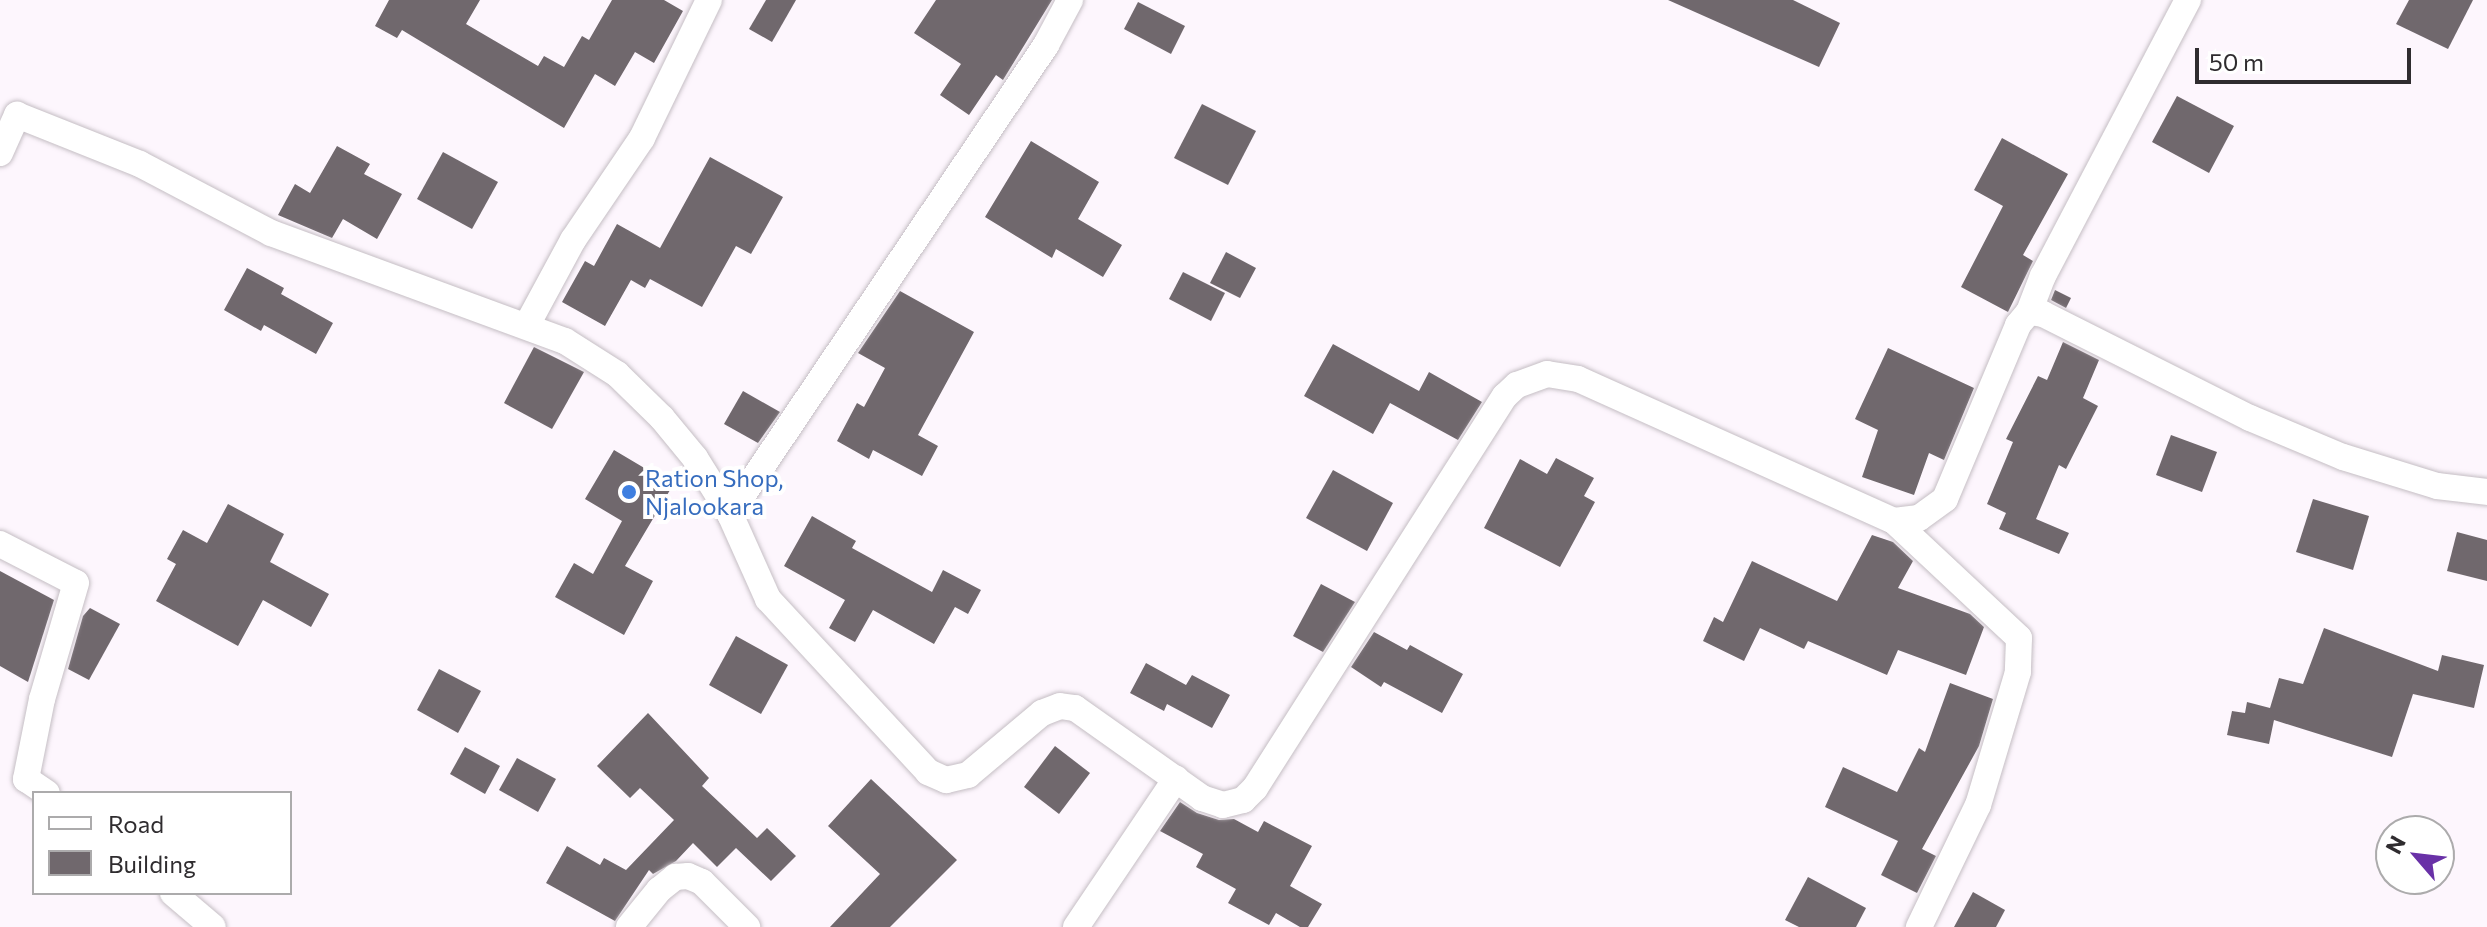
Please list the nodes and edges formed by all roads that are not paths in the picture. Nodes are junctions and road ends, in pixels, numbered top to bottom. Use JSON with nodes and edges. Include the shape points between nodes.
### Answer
{"nodes":[{"id":1,"x":709,"y":0,"type":"edge"},
{"id":2,"x":1070,"y":0,"type":"edge"},
{"id":3,"x":2188,"y":0,"type":"edge"},
{"id":4,"x":8,"y":110,"type":"edge"},
{"id":5,"x":0,"y":153,"type":"edge"},
{"id":6,"x":2029,"y":312,"type":"junction"},
{"id":7,"x":527,"y":325,"type":"junction"},
{"id":8,"x":2487,"y":492,"type":"edge"},
{"id":9,"x":730,"y":514,"type":"junction"},
{"id":10,"x":1894,"y":521,"type":"junction"},
{"id":11,"x":0,"y":544,"type":"edge"},
{"id":12,"x":1176,"y":779,"type":"junction"},
{"id":13,"x":44,"y":791,"type":"edge"},
{"id":14,"x":175,"y":895,"type":"edge"},
{"id":15,"x":213,"y":927,"type":"edge"},
{"id":16,"x":629,"y":927,"type":"edge"},
{"id":17,"x":747,"y":927,"type":"edge"},
{"id":18,"x":1076,"y":927,"type":"edge"},
{"id":19,"x":1919,"y":927,"type":"edge"}],
"edges":[{"from":1,"to":7,"type":"street","via":[[657,111],[573,240]]},
{"from":2,"to":9,"type":"street","via":[[1046,45]]},
{"from":3,"to":6,"type":"street"},
{"from":4,"to":5,"type":"street"},
{"from":4,"to":7,"type":"street","via":[[140,164],[271,233]]},
{"from":6,"to":8,"type":"street","via":[[2043,314],[2250,418],[2343,457],[2437,486]]},
{"from":6,"to":10,"type":"street","via":[[2018,325],[1945,499],[1919,518]]},
{"from":7,"to":9,"type":"street","via":[[565,341],[617,374],[695,458]]},
{"from":9,"to":12,"type":"street","via":[[768,599],[928,772],[946,780],[968,775],[1042,713],[1060,706],[1075,708]]},
{"from":10,"to":12,"type":"street","via":[[1578,379],[1563,374],[1532,378],[1505,396],[1255,788],[1243,800],[1223,805],[1202,798]]},
{"from":10,"to":19,"type":"street","via":[[2019,638],[2018,672],[1978,805]]},
{"from":11,"to":13,"type":"street","via":[[76,583],[42,699],[26,779]]},
{"from":12,"to":18,"type":"street"},
{"from":14,"to":15,"type":"street"},
{"from":16,"to":17,"type":"street","via":[[659,890],[675,877],[688,876],[702,882]]}]}
